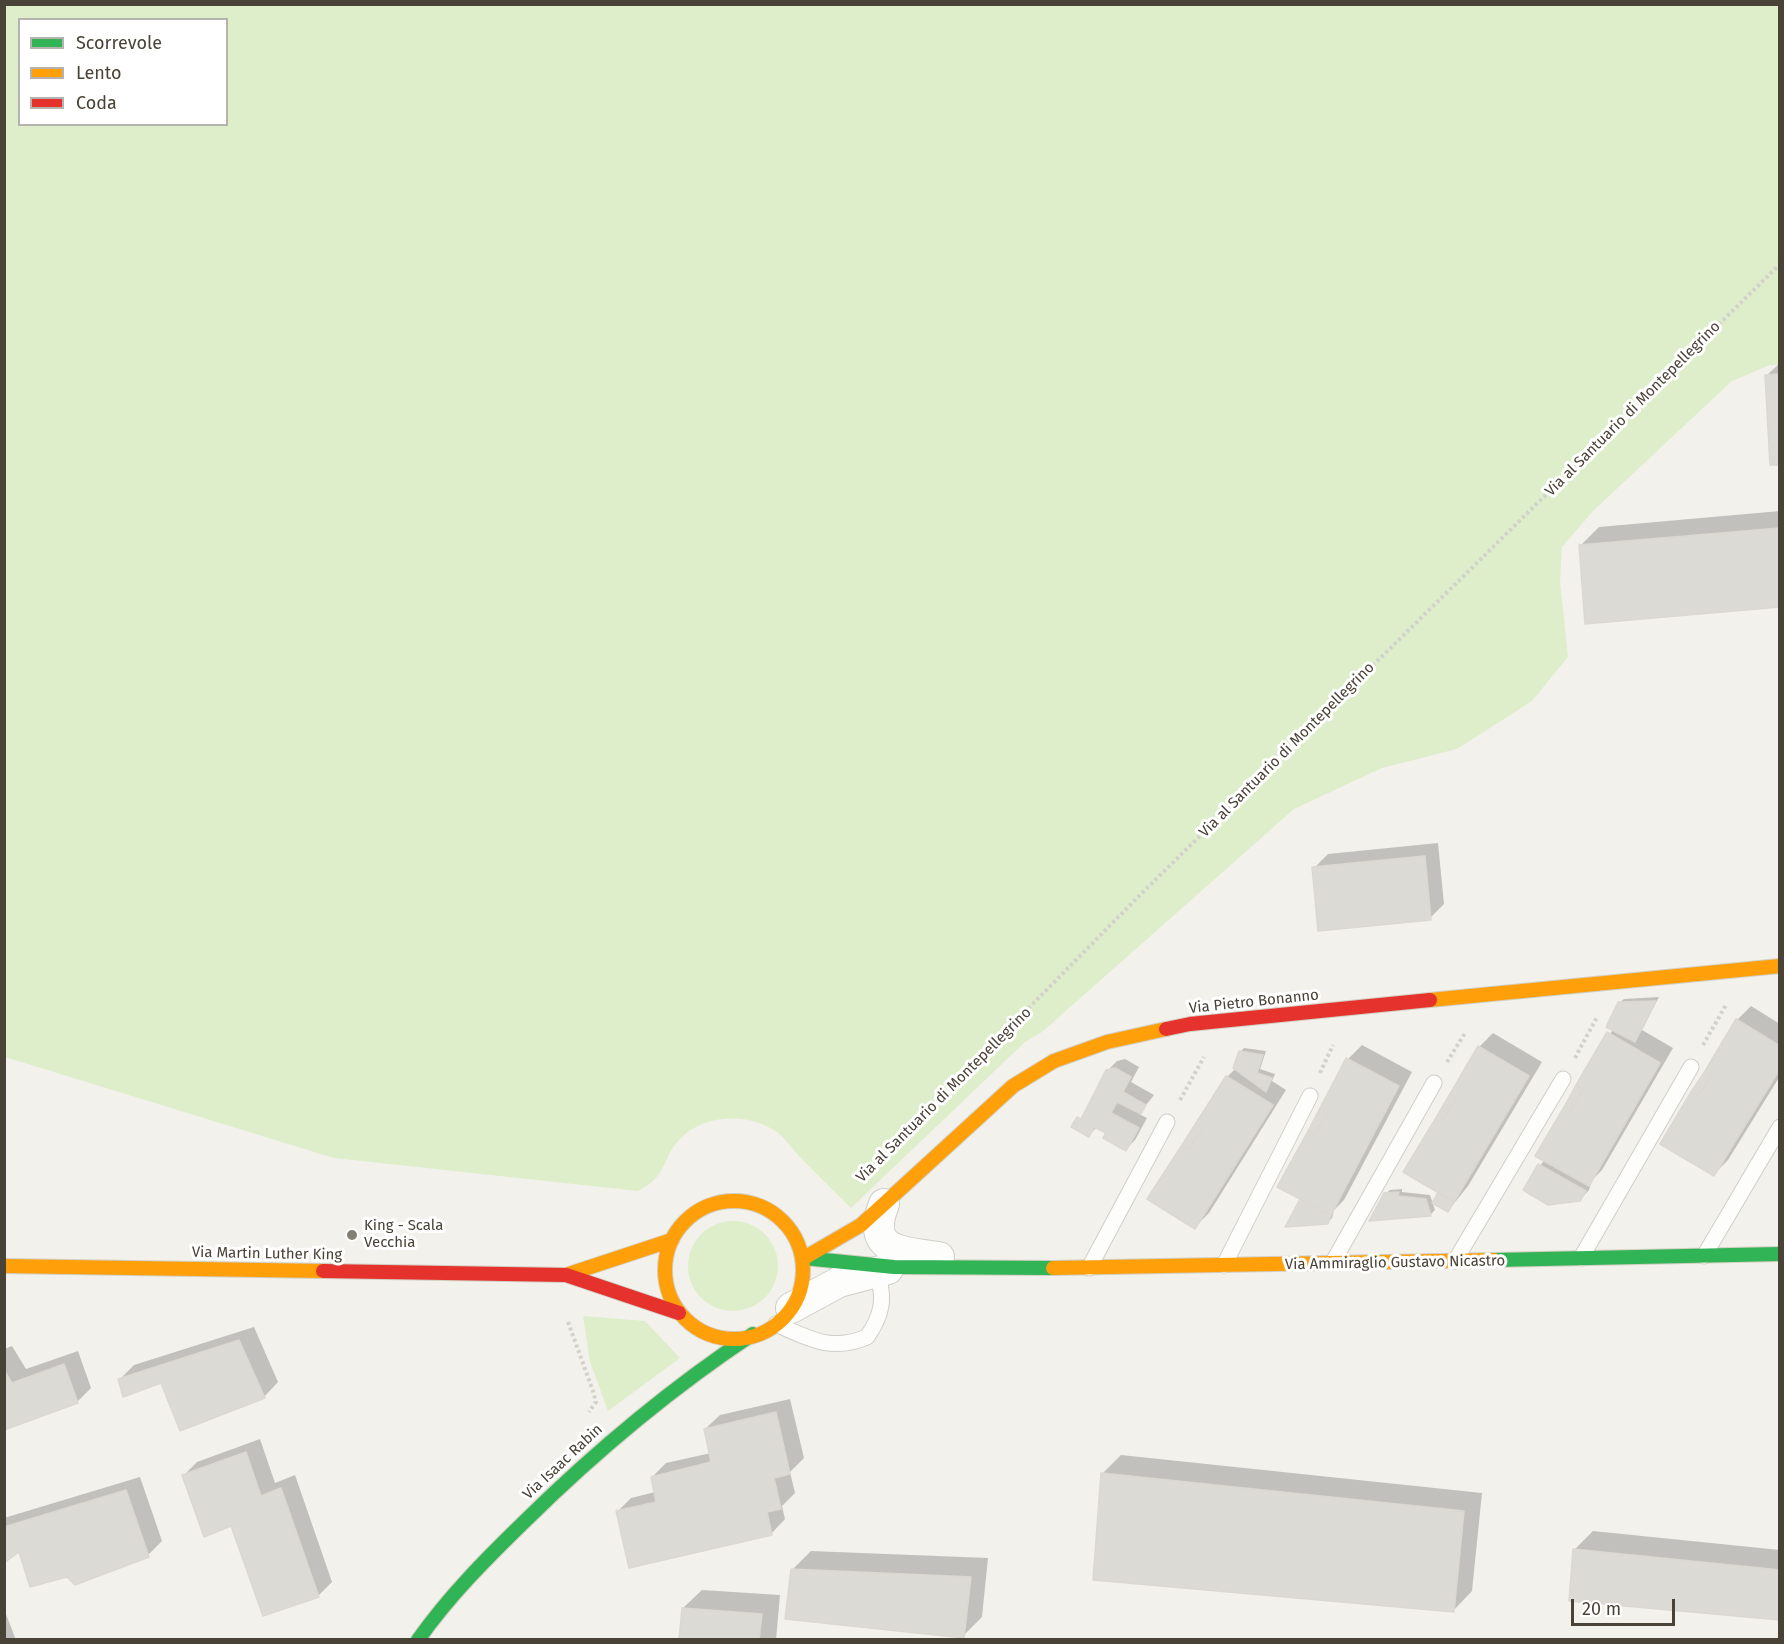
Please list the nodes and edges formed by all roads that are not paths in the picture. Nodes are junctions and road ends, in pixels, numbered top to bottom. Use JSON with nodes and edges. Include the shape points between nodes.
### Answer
{"nodes":[{"id":1,"x":1779,"y":966,"type":"edge"},
{"id":2,"x":1691,"y":1067,"type":"road end"},
{"id":3,"x":1563,"y":1079,"type":"road end"},
{"id":4,"x":1434,"y":1083,"type":"road end"},
{"id":5,"x":1310,"y":1096,"type":"road end"},
{"id":6,"x":1167,"y":1122,"type":"road end"},
{"id":7,"x":1779,"y":1127,"type":"edge"},
{"id":8,"x":884,"y":1204,"type":"junction"},
{"id":9,"x":672,"y":1240,"type":"junction"},
{"id":10,"x":1779,"y":1254,"type":"edge"},
{"id":11,"x":1704,"y":1256,"type":"junction"},
{"id":12,"x":804,"y":1258,"type":"junction"},
{"id":13,"x":1581,"y":1258,"type":"junction"},
{"id":14,"x":1455,"y":1261,"type":"junction"},
{"id":15,"x":1332,"y":1265,"type":"junction"},
{"id":16,"x":4,"y":1266,"type":"edge"},
{"id":17,"x":1010,"y":1267,"type":"junction"},
{"id":18,"x":1089,"y":1268,"type":"junction"},
{"id":19,"x":1223,"y":1268,"type":"junction"},
{"id":20,"x":885,"y":1269,"type":"junction"},
{"id":21,"x":566,"y":1275,"type":"junction"},
{"id":22,"x":679,"y":1313,"type":"junction"},
{"id":23,"x":784,"y":1316,"type":"junction"},
{"id":24,"x":753,"y":1334,"type":"junction"},
{"id":25,"x":418,"y":1640,"type":"edge"}],
"edges":[{"from":1,"to":8,"type":"street","name":"Via Pietro Bonanno","via":[[1190,1024],[1107,1042],[1054,1061],[1013,1086]]},
{"from":2,"to":13,"type":"lane"},
{"from":3,"to":14,"type":"lane"},
{"from":4,"to":15,"type":"lane"},
{"from":5,"to":19,"type":"lane"},
{"from":6,"to":18,"type":"lane"},
{"from":7,"to":11,"type":"lane"},
{"from":8,"to":12,"type":"street","name":"Via Pietro Bonanno","via":[[861,1225]]},
{"from":8,"to":17,"type":"street","name":"Via Ammiraglio Gustavo Nicastro","via":[[878,1221],[886,1245],[905,1252]]},
{"from":9,"to":12,"type":"street","via":[[686,1221],[702,1210],[721,1203],[742,1203],[767,1210],[787,1224]]},
{"from":9,"to":21,"type":"street","name":"Via Martin Luther King"},
{"from":9,"to":22,"type":"street","via":[[664,1275]]},
{"from":10,"to":11,"type":"street","name":"Via Ammiraglio Gustavo Nicastro"},
{"from":11,"to":13,"type":"street","name":"Via Ammiraglio Gustavo Nicastro"},
{"from":12,"to":20,"type":"street","name":"Via Ammiraglio Gustavo Nicastro"},
{"from":12,"to":23,"type":"street","via":[[803,1289]]},
{"from":13,"to":14,"type":"street","name":"Via Ammiraglio Gustavo Nicastro"},
{"from":14,"to":15,"type":"street","name":"Via Ammiraglio Gustavo Nicastro"},
{"from":15,"to":19,"type":"street","name":"Via Ammiraglio Gustavo Nicastro"},
{"from":16,"to":21,"type":"street","name":"Via Martin Luther King"},
{"from":17,"to":18,"type":"street","name":"Via Ammiraglio Gustavo Nicastro"},
{"from":17,"to":20,"type":"street","name":"Via Ammiraglio Gustavo Nicastro"},
{"from":18,"to":19,"type":"street","name":"Via Ammiraglio Gustavo Nicastro"},
{"from":20,"to":23,"type":"street","name":"Via Ammiraglio Gustavo Nicastro","via":[[839,1282]]},
{"from":20,"to":23,"type":"lane","via":[[881,1309],[867,1337],[847,1346],[826,1344]]},
{"from":21,"to":22,"type":"street","name":"Via Martin Luther King"},
{"from":22,"to":24,"type":"street","via":[[694,1326],[723,1336]]},
{"from":23,"to":24,"type":"street"},
{"from":24,"to":25,"type":"street","name":"Via Isaac Rabin","via":[[697,1370],[612,1438],[465,1580]]}]}
